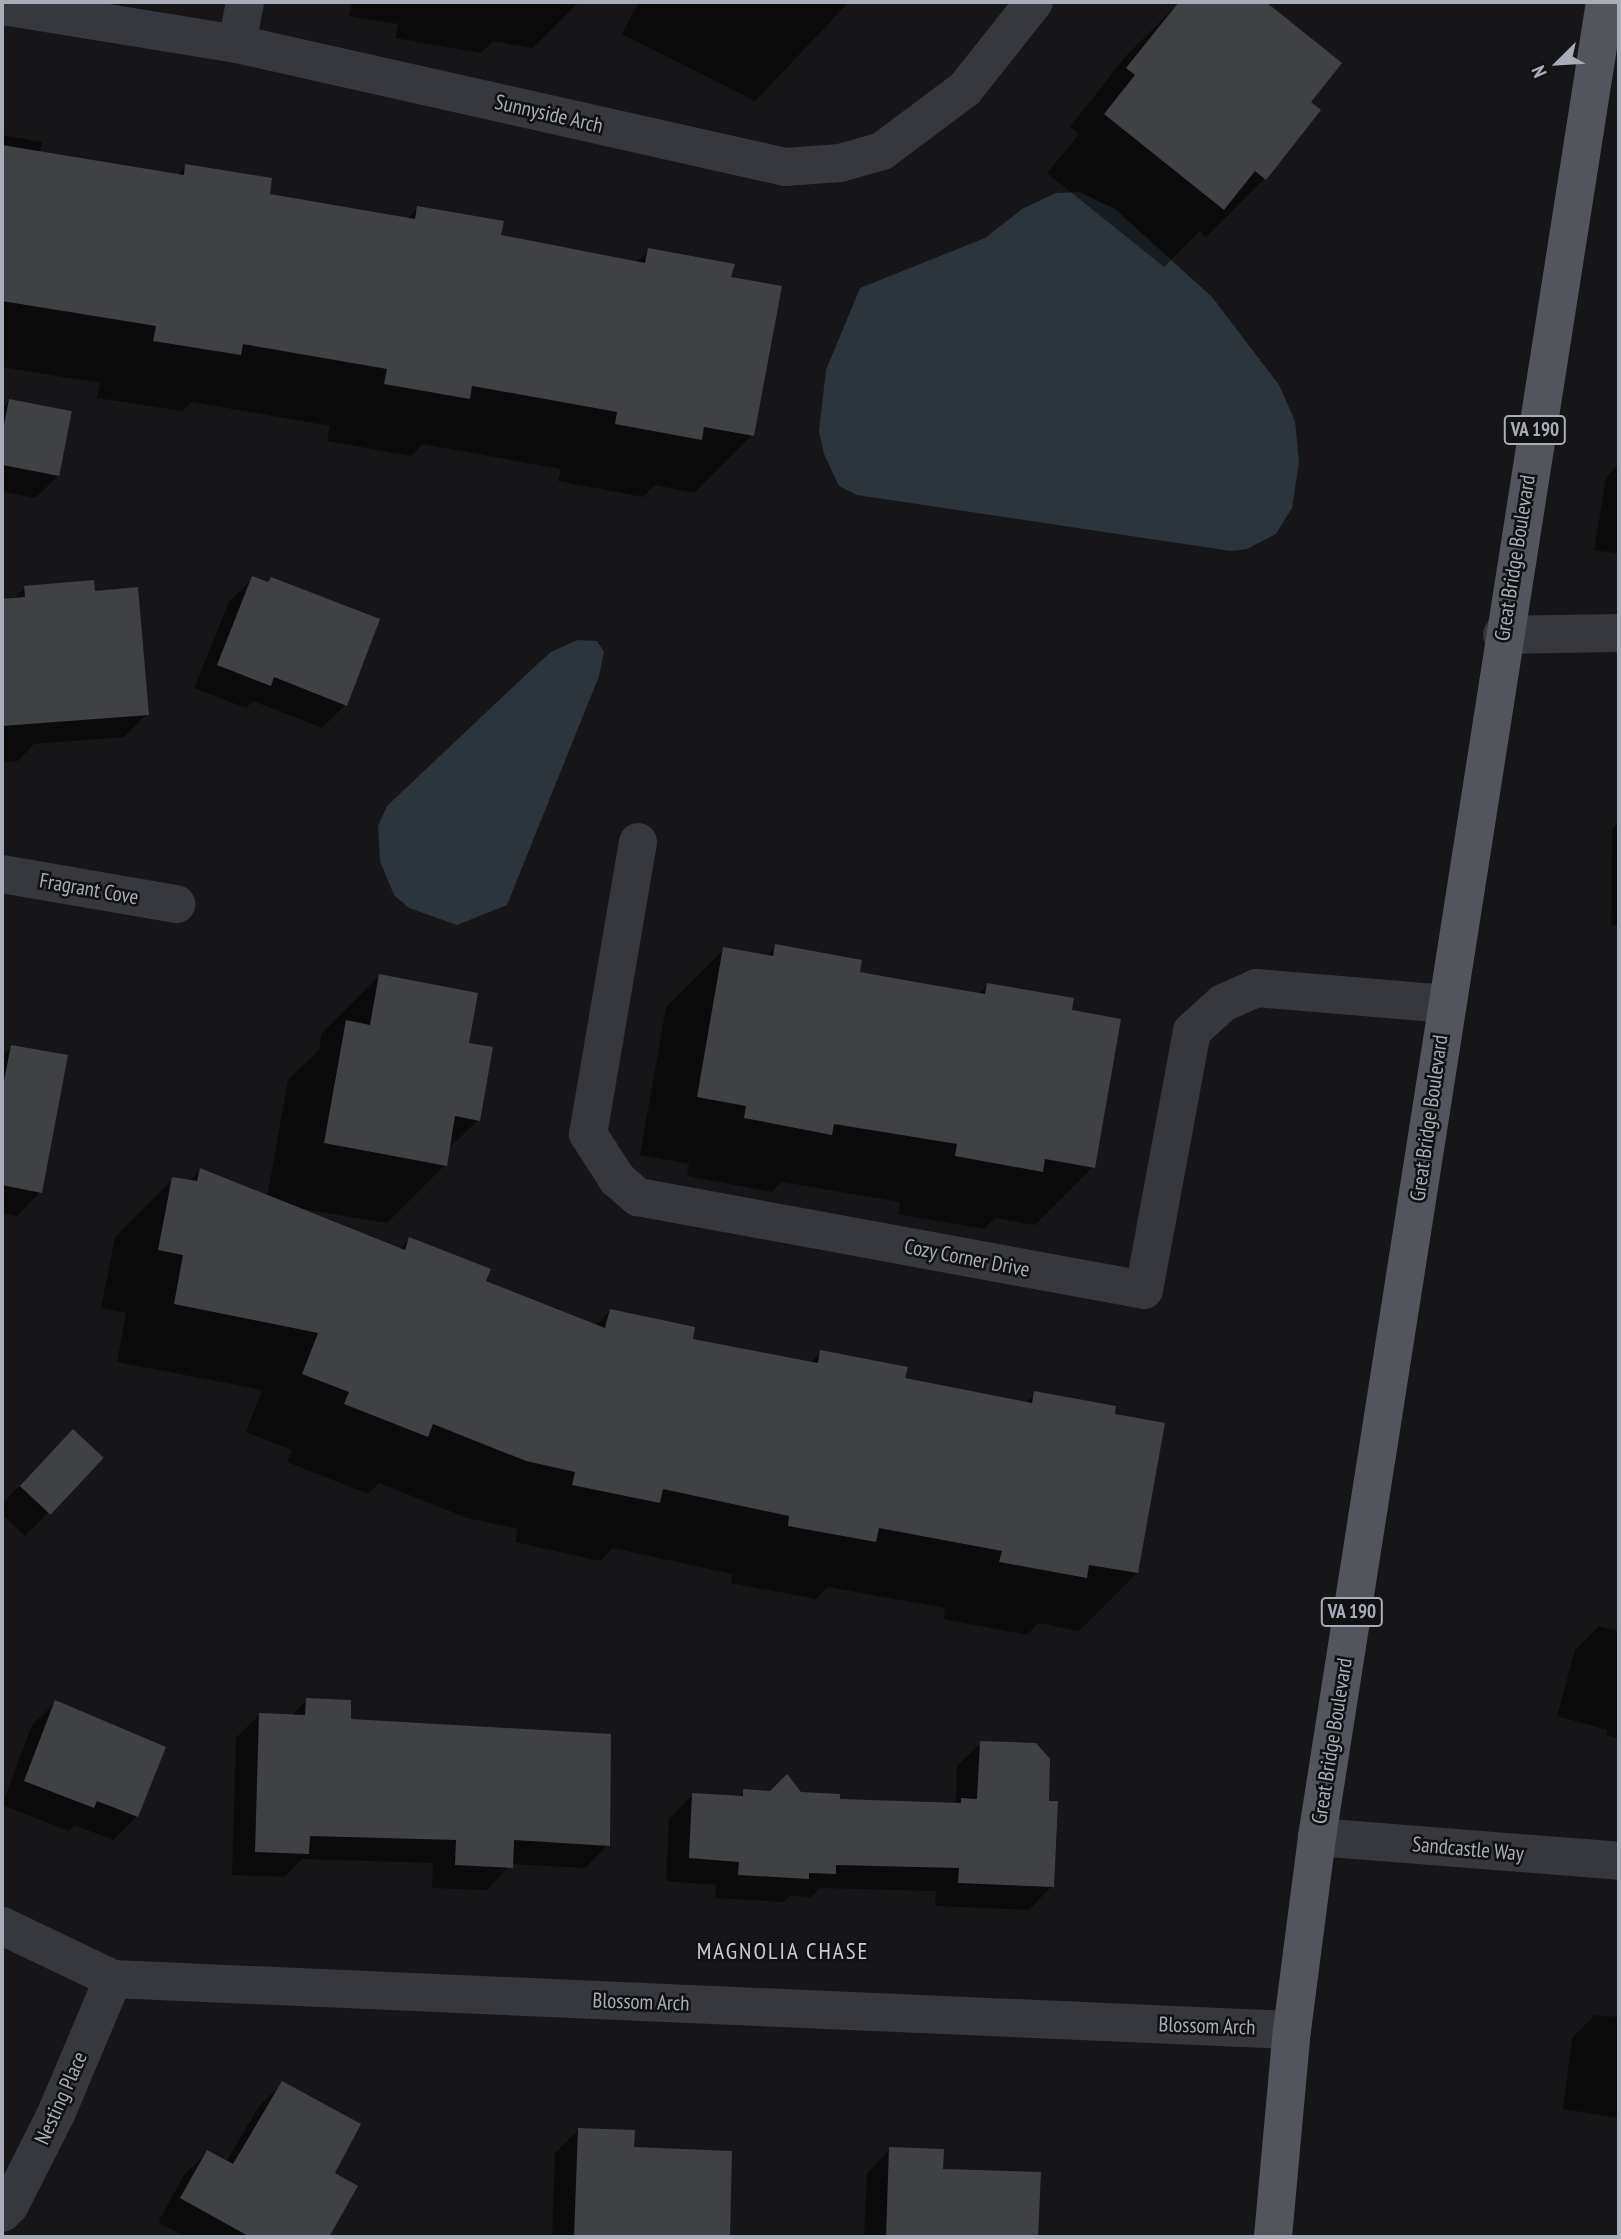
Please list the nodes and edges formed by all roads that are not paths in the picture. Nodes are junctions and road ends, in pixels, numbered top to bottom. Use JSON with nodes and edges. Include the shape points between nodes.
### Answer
{"nodes":[{"id":1,"x":245,"y":2,"type":"edge"},
{"id":2,"x":1034,"y":2,"type":"edge"},
{"id":3,"x":1605,"y":2,"type":"edge"},
{"id":4,"x":3,"y":6,"type":"edge"},
{"id":5,"x":237,"y":44,"type":"junction"},
{"id":6,"x":1619,"y":633,"type":"edge"},
{"id":7,"x":1502,"y":635,"type":"junction"},
{"id":8,"x":638,"y":842,"type":"dead end"},
{"id":9,"x":2,"y":874,"type":"edge"},
{"id":10,"x":176,"y":904,"type":"dead end"},
{"id":11,"x":1446,"y":1004,"type":"junction"},
{"id":12,"x":1317,"y":1837,"type":"junction"},
{"id":13,"x":1619,"y":1861,"type":"edge"},
{"id":14,"x":2,"y":1926,"type":"edge"},
{"id":15,"x":113,"y":1979,"type":"junction"},
{"id":16,"x":1292,"y":2030,"type":"junction"},
{"id":17,"x":2,"y":2213,"type":"edge"},
{"id":18,"x":1273,"y":2237,"type":"edge"}],
"edges":[{"from":1,"to":5,"type":"street"},
{"from":2,"to":5,"type":"street","name":"Sunnyside Arch","via":[[965,89],[882,151],[840,163],[785,167]]},
{"from":3,"to":7,"type":"main road","name":"Great Bridge Boulevard","number":"VA 190"},
{"from":4,"to":5,"type":"street","name":"Sunnyside Arch"},
{"from":6,"to":7,"type":"street"},
{"from":7,"to":11,"type":"main road","name":"Great Bridge Boulevard","number":"VA 190"},
{"from":8,"to":11,"type":"street","name":"Cozy Corner Drive","via":[[588,1134],[617,1179],[638,1196],[1144,1290],[1192,1031],[1223,1003],[1255,988]]},
{"from":9,"to":10,"type":"street","name":"Fragrant Cove"},
{"from":11,"to":12,"type":"main road","name":"Great Bridge Boulevard","number":"VA 190"},
{"from":12,"to":13,"type":"street","name":"Sandcastle Way"},
{"from":12,"to":16,"type":"main road","name":"Great Bridge Boulevard","number":"VA 190"},
{"from":14,"to":15,"type":"street","name":"Blossom Arch"},
{"from":15,"to":16,"type":"street","name":"Blossom Arch"},
{"from":15,"to":17,"type":"street","name":"Nesting Place","via":[[57,2114]]},
{"from":16,"to":18,"type":"main road","name":"Great Bridge Boulevard","number":"VA 190"}]}
